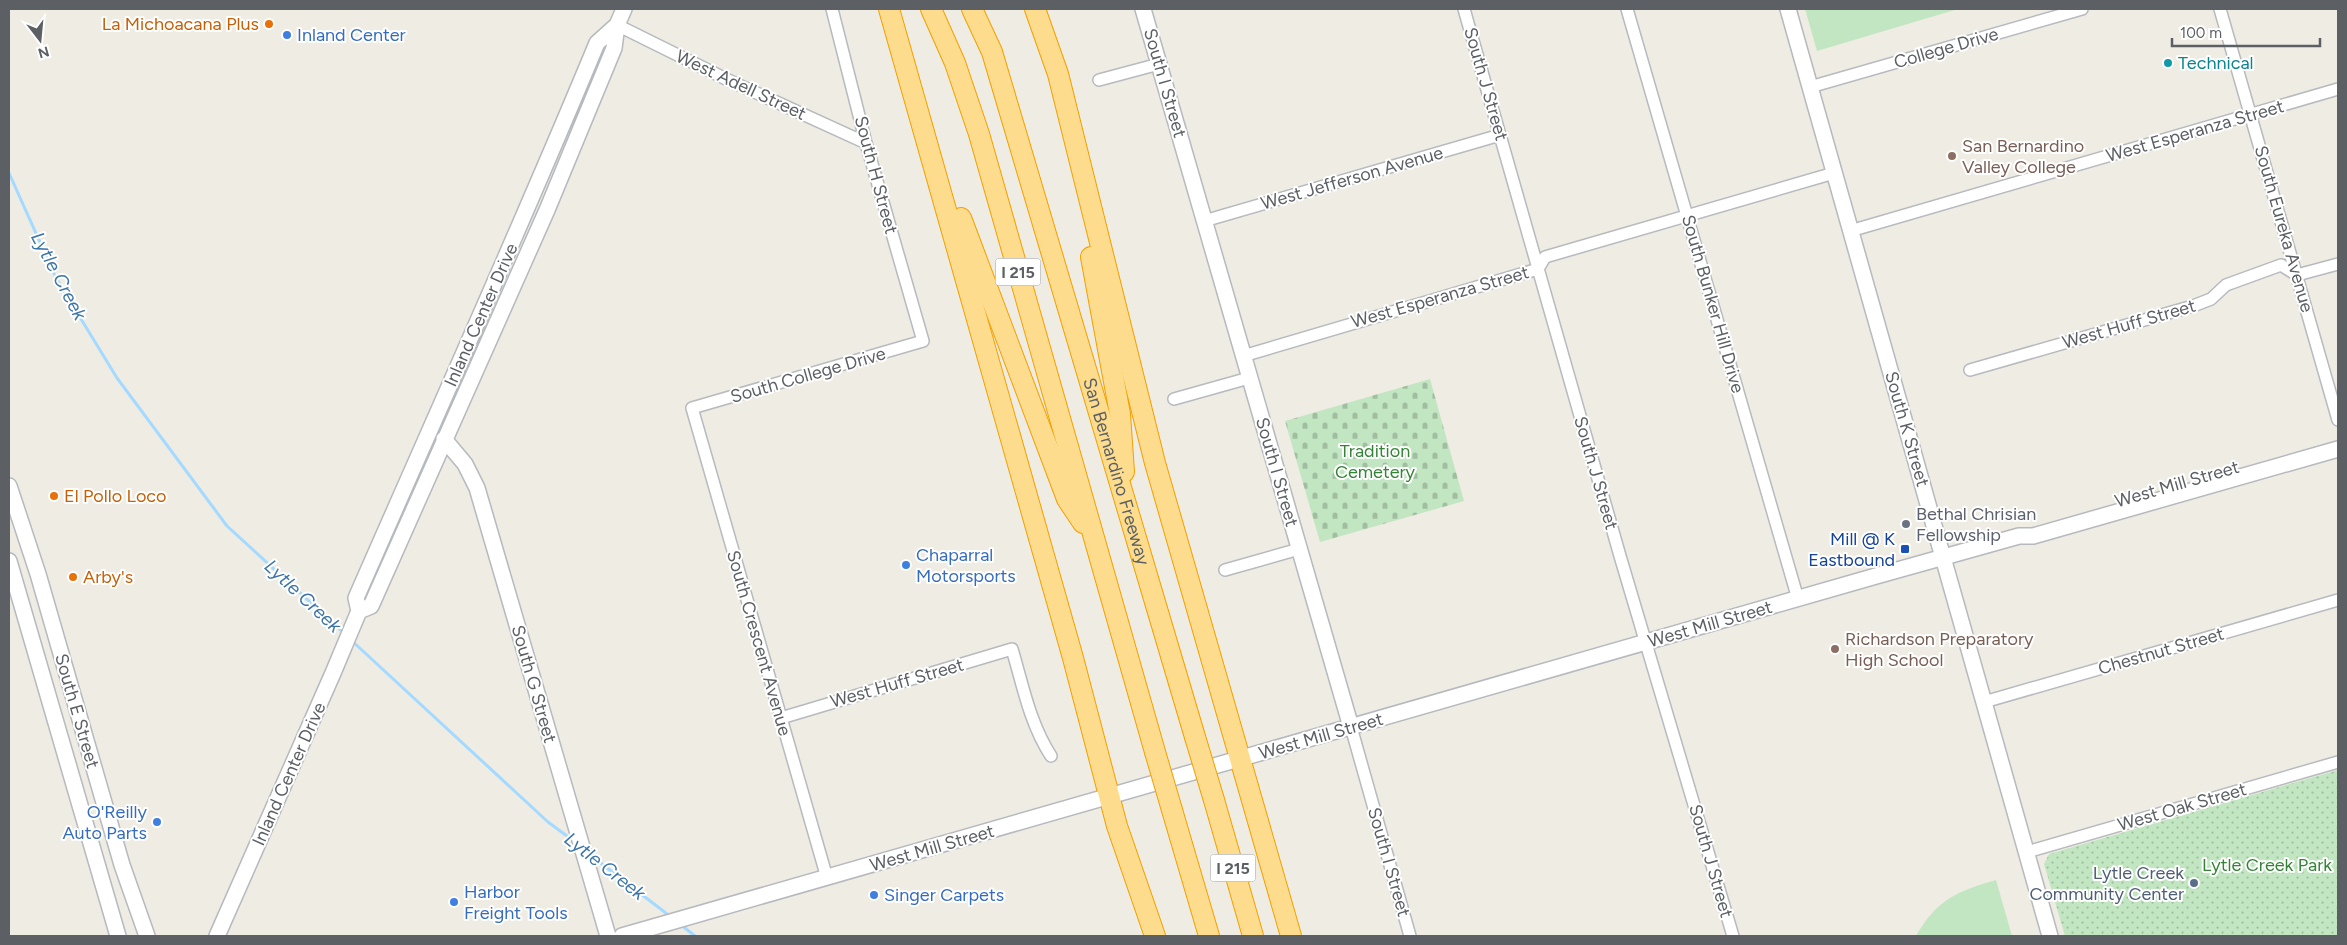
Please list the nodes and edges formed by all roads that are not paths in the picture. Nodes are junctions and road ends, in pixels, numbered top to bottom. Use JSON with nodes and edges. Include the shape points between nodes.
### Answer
{"nodes":[{"id":1,"x":624,"y":9,"type":"edge"},
{"id":2,"x":832,"y":9,"type":"edge"},
{"id":3,"x":931,"y":9,"type":"edge"},
{"id":4,"x":972,"y":9,"type":"edge"},
{"id":5,"x":1026,"y":9,"type":"edge"},
{"id":6,"x":1035,"y":9,"type":"edge"},
{"id":7,"x":1144,"y":9,"type":"edge"},
{"id":8,"x":1464,"y":9,"type":"edge"},
{"id":9,"x":1627,"y":9,"type":"edge"},
{"id":10,"x":1788,"y":9,"type":"edge"},
{"id":11,"x":2082,"y":9,"type":"edge"},
{"id":12,"x":2220,"y":9,"type":"edge"},
{"id":13,"x":890,"y":13,"type":"edge"},
{"id":14,"x":617,"y":25,"type":"junction"},
{"id":15,"x":1159,"y":64,"type":"junction"},
{"id":16,"x":1099,"y":80,"type":"dead end"},
{"id":17,"x":1810,"y":87,"type":"junction"},
{"id":18,"x":2338,"y":89,"type":"edge"},
{"id":19,"x":2251,"y":114,"type":"junction"},
{"id":20,"x":1500,"y":135,"type":"junction"},
{"id":21,"x":866,"y":143,"type":"junction"},
{"id":22,"x":1834,"y":173,"type":"junction"},
{"id":23,"x":1688,"y":216,"type":"junction"},
{"id":24,"x":1204,"y":221,"type":"junction"},
{"id":25,"x":1850,"y":231,"type":"junction"},
{"id":26,"x":2338,"y":264,"type":"edge"},
{"id":27,"x":1538,"y":269,"type":"junction"},
{"id":28,"x":2297,"y":275,"type":"junction"},
{"id":29,"x":923,"y":341,"type":"joint"},
{"id":30,"x":1243,"y":356,"type":"junction"},
{"id":31,"x":1970,"y":370,"type":"dead end"},
{"id":32,"x":1249,"y":378,"type":"junction"},
{"id":33,"x":1174,"y":399,"type":"dead end"},
{"id":34,"x":692,"y":408,"type":"joint"},
{"id":35,"x":2338,"y":420,"type":"edge"},
{"id":36,"x":2338,"y":438,"type":"edge"},
{"id":37,"x":444,"y":439,"type":"junction"},
{"id":38,"x":2338,"y":449,"type":"edge"},
{"id":39,"x":9,"y":486,"type":"edge"},
{"id":40,"x":1126,"y":507,"type":"junction"},
{"id":41,"x":2019,"y":536,"type":"junction"},
{"id":42,"x":1093,"y":539,"type":"junction"},
{"id":43,"x":1299,"y":549,"type":"junction"},
{"id":44,"x":1944,"y":558,"type":"junction"},
{"id":45,"x":9,"y":561,"type":"edge"},
{"id":46,"x":1225,"y":570,"type":"dead end"},
{"id":47,"x":1798,"y":599,"type":"junction"},
{"id":48,"x":2338,"y":600,"type":"edge"},
{"id":49,"x":358,"y":611,"type":"junction"},
{"id":50,"x":1647,"y":643,"type":"junction"},
{"id":51,"x":1984,"y":702,"type":"junction"},
{"id":52,"x":781,"y":718,"type":"junction"},
{"id":53,"x":1351,"y":727,"type":"junction"},
{"id":54,"x":1052,"y":756,"type":"dead end"},
{"id":55,"x":1241,"y":759,"type":"junction"},
{"id":56,"x":2338,"y":762,"type":"edge"},
{"id":57,"x":1111,"y":797,"type":"junction"},
{"id":58,"x":2027,"y":852,"type":"junction"},
{"id":59,"x":827,"y":878,"type":"junction"},
{"id":60,"x":118,"y":936,"type":"edge"},
{"id":61,"x":147,"y":936,"type":"edge"},
{"id":62,"x":218,"y":936,"type":"edge"},
{"id":63,"x":608,"y":936,"type":"edge"},
{"id":64,"x":622,"y":936,"type":"edge"},
{"id":65,"x":1155,"y":936,"type":"edge"},
{"id":66,"x":1209,"y":936,"type":"edge"},
{"id":67,"x":1252,"y":936,"type":"edge"},
{"id":68,"x":1291,"y":936,"type":"edge"},
{"id":69,"x":1410,"y":936,"type":"edge"},
{"id":70,"x":1733,"y":936,"type":"edge"},
{"id":71,"x":2050,"y":936,"type":"edge"}],
"edges":[{"from":1,"to":14,"type":"main road","name":"Inland Center Drive"},
{"from":2,"to":21,"type":"street","name":"South H Street"},
{"from":3,"to":42,"type":"highway","number":"I 215","via":[[979,134]]},
{"from":4,"to":40,"type":"highway","name":"San Bernardino Freeway","number":"I 215","via":[[992,52]]},
{"from":5,"to":40,"type":"highway","via":[[1065,137],[1092,264],[1120,414]]},
{"from":6,"to":55,"type":"highway","via":[[1058,74],[1154,463]]},
{"from":7,"to":15,"type":"main road","name":"South I Street"},
{"from":8,"to":20,"type":"street","name":"South J Street"},
{"from":9,"to":23,"type":"street","name":"South Bunker Hill Drive"},
{"from":10,"to":17,"type":"main road","name":"South K Street"},
{"from":11,"to":17,"type":"street","name":"College Drive"},
{"from":12,"to":19,"type":"street","name":"South Eureka Avenue"},
{"from":13,"to":42,"type":"highway","via":[[904,39],[958,210],[1066,499]]},
{"from":13,"to":57,"type":"highway"},
{"from":14,"to":21,"type":"street","name":"West Adell Street"},
{"from":14,"to":37,"type":"main road","name":"Inland Center Drive","via":[[614,48],[554,193]]},
{"from":14,"to":49,"type":"main road","name":"Inland Center Drive","via":[[597,43],[531,202],[356,598]]},
{"from":15,"to":16,"type":"street"},
{"from":15,"to":24,"type":"main road","name":"South I Street"},
{"from":17,"to":22,"type":"main road","name":"South K Street"},
{"from":18,"to":19,"type":"street","name":"West Esperanza Street"},
{"from":19,"to":25,"type":"street","name":"West Esperanza Street"},
{"from":19,"to":28,"type":"street","name":"South Eureka Avenue"},
{"from":20,"to":24,"type":"street","name":"West Jefferson Avenue"},
{"from":20,"to":27,"type":"street","name":"South J Street"},
{"from":21,"to":29,"type":"street","name":"South H Street"},
{"from":22,"to":23,"type":"street","name":"West Esperanza Street"},
{"from":22,"to":25,"type":"main road","name":"South K Street"},
{"from":23,"to":27,"type":"street","name":"West Esperanza Street","via":[[1545,257]]},
{"from":23,"to":47,"type":"street","name":"South Bunker Hill Drive"},
{"from":24,"to":30,"type":"main road","name":"South I Street"},
{"from":25,"to":44,"type":"main road","name":"South K Street"},
{"from":26,"to":28,"type":"street"},
{"from":27,"to":30,"type":"street","name":"West Esperanza Street"},
{"from":27,"to":50,"type":"street","name":"South J Street"},
{"from":28,"to":31,"type":"street","name":"West Huff Street","via":[[2281,265],[2226,285],[2211,298],[2193,306]]},
{"from":28,"to":35,"type":"street","name":"South Eureka Avenue"},
{"from":29,"to":34,"type":"street","name":"South College Drive"},
{"from":30,"to":32,"type":"main road","name":"South I Street"},
{"from":32,"to":33,"type":"street"},
{"from":32,"to":43,"type":"main road","name":"South I Street"},
{"from":34,"to":52,"type":"street","name":"South Crescent Avenue"},
{"from":36,"to":41,"type":"main road","name":"West Mill Street","via":[[2030,526]]},
{"from":37,"to":49,"type":"main road","name":"Inland Center Drive","via":[[371,606]]},
{"from":37,"to":63,"type":"main road","name":"South G Street","via":[[465,464],[477,488]]},
{"from":38,"to":41,"type":"main road","name":"West Mill Street","via":[[2033,536]]},
{"from":39,"to":61,"type":"main road","name":"South E Street","via":[[38,574],[122,865]]},
{"from":40,"to":67,"type":"highway","name":"San Bernardino Freeway","number":"I 215","bridge":true},
{"from":41,"to":44,"type":"main road","name":"West Mill Street"},
{"from":42,"to":66,"type":"highway","number":"I 215","bridge":true},
{"from":43,"to":46,"type":"street"},
{"from":43,"to":53,"type":"main road","name":"South I Street"},
{"from":44,"to":47,"type":"main road","name":"West Mill Street"},
{"from":44,"to":51,"type":"main road","name":"South K Street"},
{"from":45,"to":60,"type":"main road","name":"South E Street"},
{"from":47,"to":50,"type":"main road","name":"West Mill Street"},
{"from":48,"to":51,"type":"street","name":"Chestnut Street"},
{"from":49,"to":62,"type":"main road","name":"Inland Center Drive"},
{"from":50,"to":53,"type":"main road","name":"West Mill Street"},
{"from":50,"to":70,"type":"street","name":"South J Street"},
{"from":51,"to":58,"type":"main road","name":"South K Street"},
{"from":52,"to":54,"type":"street","name":"West Huff Street","via":[[1012,649],[1032,720],[1040,740]]},
{"from":52,"to":59,"type":"street","name":"South Crescent Avenue"},
{"from":53,"to":55,"type":"main road","name":"West Mill Street"},
{"from":53,"to":69,"type":"street","name":"South I Street"},
{"from":55,"to":57,"type":"main road","name":"West Mill Street"},
{"from":55,"to":68,"type":"highway"},
{"from":56,"to":58,"type":"street","name":"West Oak Street"},
{"from":57,"to":59,"type":"main road","name":"West Mill Street"},
{"from":57,"to":65,"type":"highway","via":[[1117,826]]},
{"from":58,"to":71,"type":"main road","name":"South K Street"},
{"from":59,"to":64,"type":"main road","name":"West Mill Street"}]}
